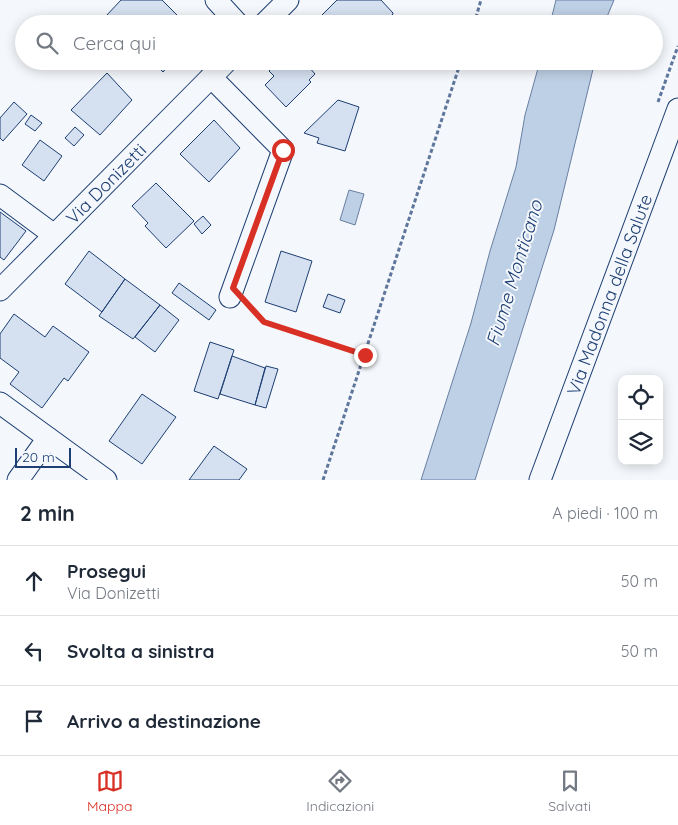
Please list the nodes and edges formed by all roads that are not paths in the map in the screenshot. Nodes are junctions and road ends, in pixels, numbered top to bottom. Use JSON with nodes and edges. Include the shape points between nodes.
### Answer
{"nodes":[{"id":1,"x":216,"y":0,"type":"edge"},
{"id":2,"x":288,"y":0,"type":"edge"},
{"id":3,"x":230,"y":15,"type":"edge"},
{"id":4,"x":273,"y":15,"type":"edge"},
{"id":5,"x":218,"y":70,"type":"edge"},
{"id":6,"x":211,"y":77,"type":"junction"},
{"id":7,"x":678,"y":109,"type":"edge"},
{"id":8,"x":0,"y":195,"type":"edge"},
{"id":9,"x":54,"y":235,"type":"junction"},
{"id":10,"x":0,"y":290,"type":"edge"},
{"id":11,"x":232,"y":293,"type":"road end"},
{"id":12,"x":0,"y":404,"type":"edge"},
{"id":13,"x":48,"y":438,"type":"junction"},
{"id":14,"x":18,"y":480,"type":"edge"},
{"id":15,"x":106,"y":480,"type":"edge"},
{"id":16,"x":540,"y":480,"type":"edge"}],
"edges":[{"from":1,"to":3,"type":"street"},
{"from":2,"to":4,"type":"street"},
{"from":5,"to":6,"type":"street","name":"Via Donizetti"},
{"from":6,"to":9,"type":"street","name":"Via Donizetti"},
{"from":6,"to":11,"type":"street","via":[[283,150]]},
{"from":7,"to":16,"type":"street","name":"Via Madonna della Salute"},
{"from":8,"to":9,"type":"street"},
{"from":9,"to":10,"type":"street","name":"Via Donizetti"},
{"from":12,"to":13,"type":"street"},
{"from":13,"to":14,"type":"street"},
{"from":13,"to":15,"type":"street"}]}
